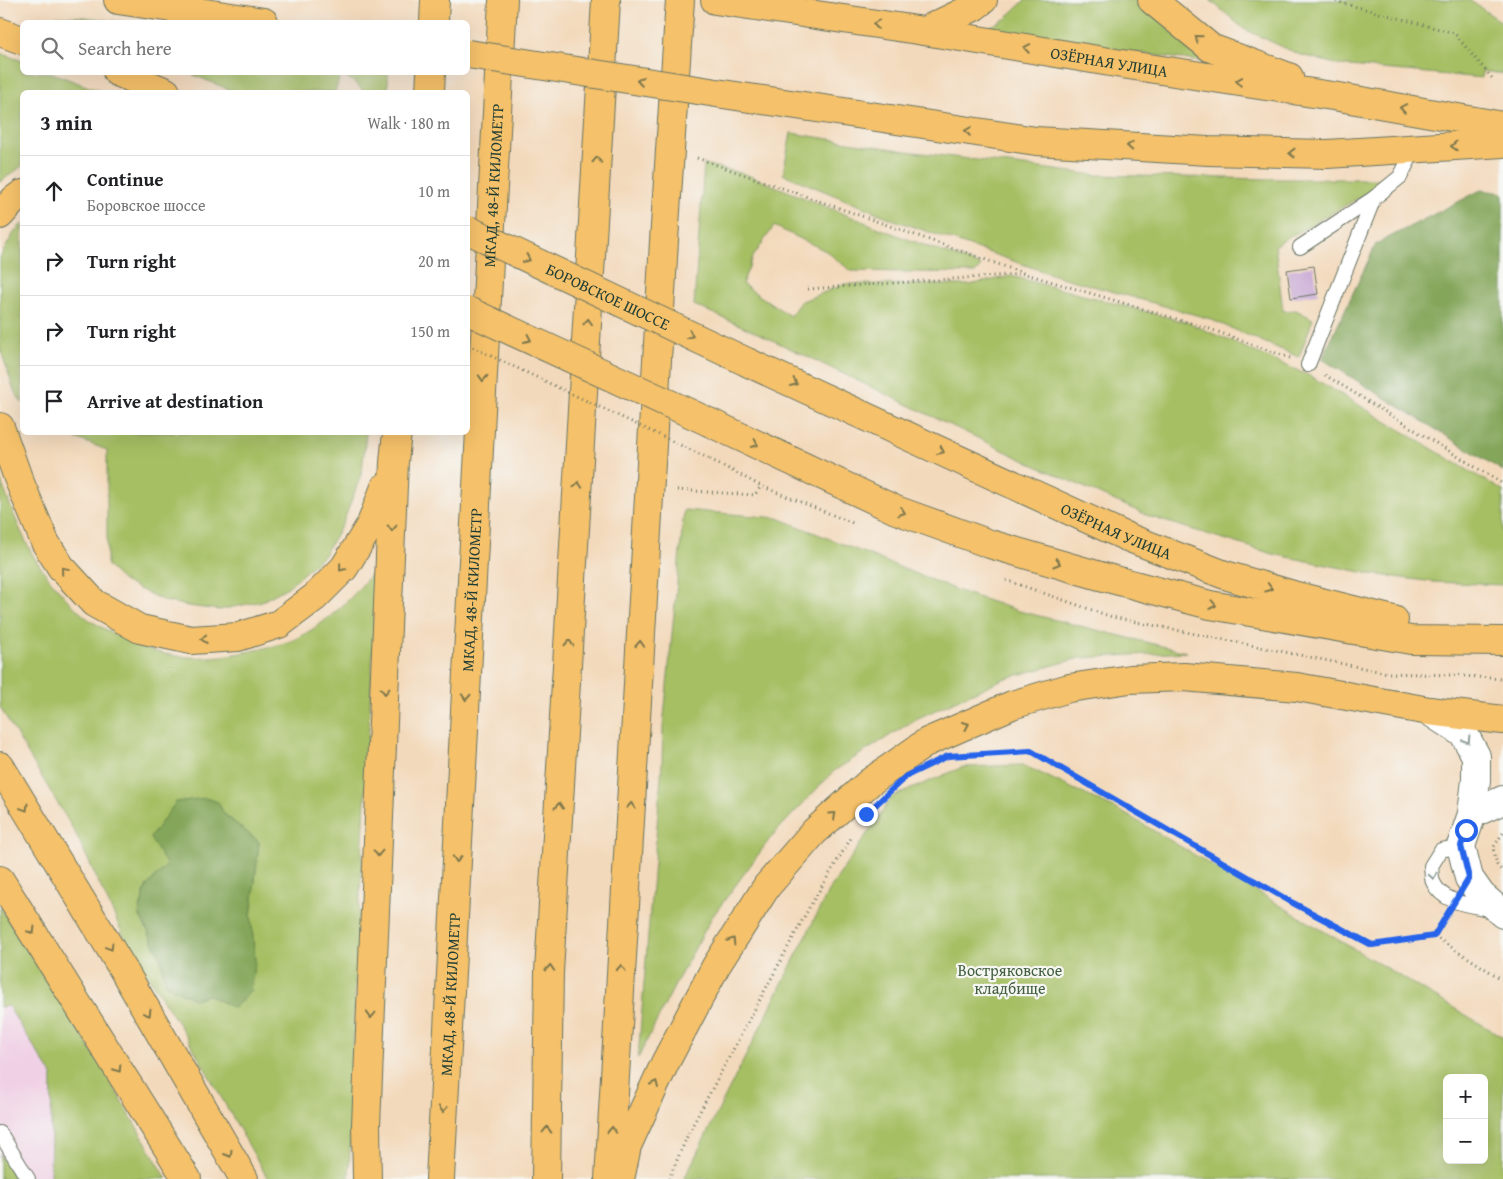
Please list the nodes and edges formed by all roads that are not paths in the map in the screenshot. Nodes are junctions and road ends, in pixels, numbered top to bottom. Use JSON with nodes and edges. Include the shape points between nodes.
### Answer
{"nodes":[{"id":1,"x":118,"y":0,"type":"edge"},
{"id":2,"x":435,"y":0,"type":"edge"},
{"id":3,"x":503,"y":0,"type":"edge"},
{"id":4,"x":606,"y":0,"type":"edge"},
{"id":5,"x":680,"y":0,"type":"edge"},
{"id":6,"x":718,"y":0,"type":"edge"},
{"id":7,"x":983,"y":0,"type":"edge"},
{"id":8,"x":1152,"y":0,"type":"edge"},
{"id":9,"x":251,"y":20,"type":"edge"},
{"id":10,"x":434,"y":20,"type":"edge"},
{"id":11,"x":924,"y":31,"type":"junction"},
{"id":12,"x":0,"y":32,"type":"edge"},
{"id":13,"x":20,"y":39,"type":"edge"},
{"id":14,"x":470,"y":54,"type":"edge"},
{"id":15,"x":124,"y":75,"type":"edge"},
{"id":16,"x":431,"y":75,"type":"edge"},
{"id":17,"x":161,"y":90,"type":"edge"},
{"id":18,"x":430,"y":90,"type":"edge"},
{"id":19,"x":1339,"y":97,"type":"junction"},
{"id":20,"x":1503,"y":126,"type":"edge"},
{"id":21,"x":1503,"y":143,"type":"edge"},
{"id":22,"x":1415,"y":148,"type":"junction"},
{"id":23,"x":20,"y":196,"type":"edge"},
{"id":24,"x":1374,"y":198,"type":"junction"},
{"id":25,"x":0,"y":215,"type":"edge"},
{"id":26,"x":470,"y":231,"type":"edge"},
{"id":27,"x":1300,"y":247,"type":"dead end"},
{"id":28,"x":470,"y":312,"type":"edge"},
{"id":29,"x":749,"y":363,"type":"joint"},
{"id":30,"x":1308,"y":365,"type":"road end"},
{"id":31,"x":0,"y":427,"type":"edge"},
{"id":32,"x":398,"y":435,"type":"edge"},
{"id":33,"x":394,"y":462,"type":"junction"},
{"id":34,"x":1503,"y":640,"type":"edge"},
{"id":35,"x":1429,"y":711,"type":"junction"},
{"id":36,"x":1503,"y":720,"type":"edge"},
{"id":37,"x":0,"y":766,"type":"edge"},
{"id":38,"x":1503,"y":800,"type":"edge"},
{"id":39,"x":1472,"y":814,"type":"junction"},
{"id":40,"x":1461,"y":846,"type":"junction"},
{"id":41,"x":3,"y":885,"type":"edge"},
{"id":42,"x":1500,"y":912,"type":"edge"},
{"id":43,"x":0,"y":1133,"type":"edge"},
{"id":44,"x":28,"y":1179,"type":"edge"},
{"id":45,"x":187,"y":1179,"type":"edge"},
{"id":46,"x":244,"y":1179,"type":"edge"},
{"id":47,"x":367,"y":1179,"type":"edge"},
{"id":48,"x":440,"y":1179,"type":"edge"},
{"id":49,"x":546,"y":1179,"type":"edge"},
{"id":50,"x":609,"y":1179,"type":"edge"},
{"id":51,"x":621,"y":1179,"type":"edge"}],
"edges":[{"from":1,"to":9,"type":"main road"},
{"from":2,"to":10,"type":"main road"},
{"from":3,"to":48,"type":"main road","name":"МКАД, 48-Й КИЛОМЕТР","one_way":true},
{"from":49,"to":4,"type":"main road","one_way":true,"via":[[549,972]]},
{"from":50,"to":5,"type":"main road","one_way":true},
{"from":11,"to":6,"type":"main road","name":"ОЗЁРНАЯ УЛИЦА","one_way":true},
{"from":7,"to":11,"type":"main road","via":[[974,8]]},
{"from":19,"to":8,"type":"main road","one_way":true,"via":[[1211,48]]},
{"from":19,"to":11,"type":"main road","name":"ОЗЁРНАЯ УЛИЦА","one_way":true},
{"from":12,"to":13,"type":"main road"},
{"from":22,"to":14,"type":"main road","one_way":true,"bridge":true,"via":[[1327,154],[1036,141]]},
{"from":15,"to":17,"type":"main road"},
{"from":16,"to":18,"type":"main road"},
{"from":20,"to":19,"type":"main road","name":"ОЗЁРНАЯ УЛИЦА","one_way":true},
{"from":21,"to":22,"type":"main road","one_way":true},
{"from":22,"to":24,"type":"lane","via":[[1400,177]]},
{"from":23,"to":25,"type":"main road"},
{"from":24,"to":27,"type":"lane"},
{"from":24,"to":30,"type":"lane"},
{"from":26,"to":29,"type":"main road","name":"БОРОВСКОЕ ШОССЕ","one_way":true,"bridge":true},
{"from":28,"to":34,"type":"main road","one_way":true,"bridge":true,"via":[[896,510],[990,544],[1210,605],[1411,640]]},
{"from":29,"to":34,"type":"main road","name":"ОЗЁРНАЯ УЛИЦА","one_way":true,"via":[[1127,537],[1226,575],[1357,612]]},
{"from":33,"to":31,"type":"main road","one_way":true,"via":[[372,524],[344,568],[315,597],[279,624],[238,637],[191,640],[140,629],[94,603],[61,568],[45,542]]},
{"from":32,"to":33,"type":"main road"},
{"from":33,"to":47,"type":"main road","one_way":true},
{"from":35,"to":36,"type":"main road"},
{"from":35,"to":39,"type":"street","one_way":true,"via":[[1464,734],[1476,756]]},
{"from":51,"to":35,"type":"main road","one_way":true,"via":[[627,1146],[665,1063],[716,966],[767,886],[814,832],[870,782],[926,742],[1012,705],[1069,688],[1130,679],[1184,678],[1298,687]]},
{"from":37,"to":46,"type":"main road","one_way":true},
{"from":38,"to":39,"type":"street"},
{"from":39,"to":40,"type":"street"},
{"from":40,"to":42,"type":"street","via":[[1469,878],[1481,895]]},
{"from":40,"to":42,"type":"lane","one_way":true,"via":[[1441,850],[1431,866],[1433,882],[1455,902]]},
{"from":41,"to":45,"type":"main road","one_way":true},
{"from":43,"to":44,"type":"lane"}]}
